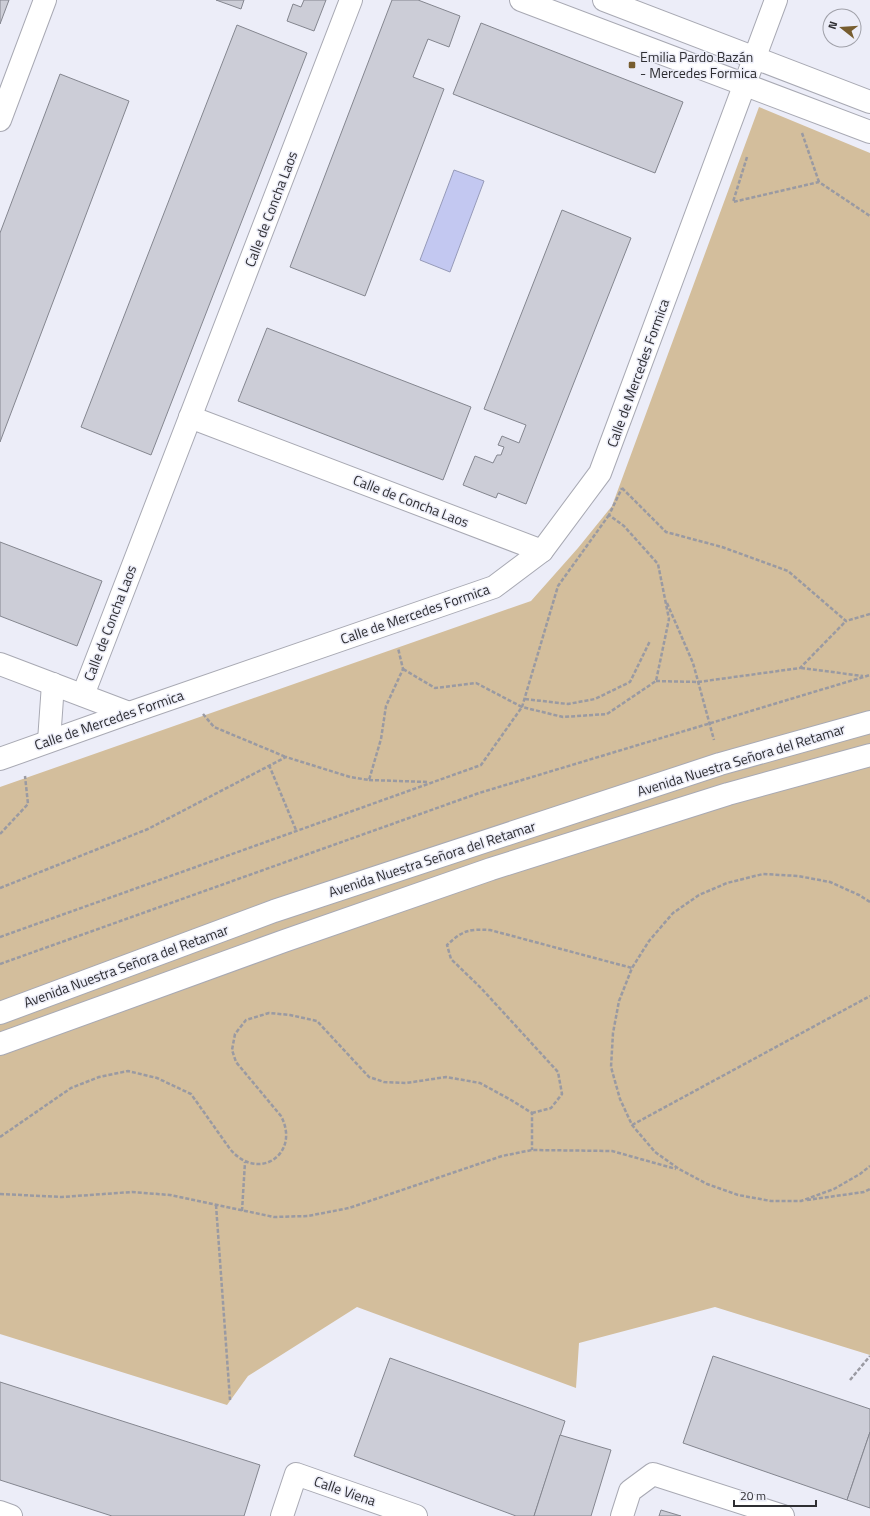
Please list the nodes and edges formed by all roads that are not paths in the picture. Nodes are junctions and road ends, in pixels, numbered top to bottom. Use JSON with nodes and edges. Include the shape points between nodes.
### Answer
{"nodes":[{"id":1,"x":45,"y":0,"type":"edge"},
{"id":2,"x":351,"y":0,"type":"edge"},
{"id":3,"x":521,"y":0,"type":"edge"},
{"id":4,"x":604,"y":0,"type":"edge"},
{"id":5,"x":776,"y":0,"type":"edge"},
{"id":6,"x":755,"y":58,"type":"junction"},
{"id":7,"x":745,"y":84,"type":"junction"},
{"id":8,"x":870,"y":102,"type":"edge"},
{"id":9,"x":0,"y":120,"type":"edge"},
{"id":10,"x":870,"y":132,"type":"edge"},
{"id":11,"x":190,"y":417,"type":"junction"},
{"id":12,"x":542,"y":551,"type":"junction"},
{"id":13,"x":0,"y":664,"type":"edge"},
{"id":14,"x":53,"y":684,"type":"junction"},
{"id":15,"x":83,"y":696,"type":"junction"},
{"id":16,"x":129,"y":713,"type":"junction"},
{"id":17,"x":870,"y":722,"type":"edge"},
{"id":18,"x":49,"y":742,"type":"junction"},
{"id":19,"x":870,"y":755,"type":"edge"},
{"id":20,"x":10,"y":756,"type":"edge"},
{"id":21,"x":0,"y":1013,"type":"edge"},
{"id":22,"x":0,"y":1044,"type":"edge"},
{"id":23,"x":0,"y":1512,"type":"edge"},
{"id":24,"x":11,"y":1516,"type":"edge"},
{"id":25,"x":282,"y":1516,"type":"edge"},
{"id":26,"x":416,"y":1516,"type":"edge"},
{"id":27,"x":622,"y":1516,"type":"edge"},
{"id":28,"x":783,"y":1516,"type":"edge"}],
"edges":[{"from":1,"to":9,"type":"street"},
{"from":2,"to":11,"type":"street","name":"Calle de Concha Laos"},
{"from":3,"to":7,"type":"street"},
{"from":4,"to":6,"type":"street"},
{"from":5,"to":6,"type":"street","name":"Calle de Mercedes Formica"},
{"from":6,"to":7,"type":"street","name":"Calle de Mercedes Formica"},
{"from":6,"to":8,"type":"street"},
{"from":7,"to":10,"type":"street"},
{"from":7,"to":12,"type":"street","name":"Calle de Mercedes Formica","via":[[600,474]]},
{"from":11,"to":12,"type":"street","name":"Calle de Concha Laos"},
{"from":11,"to":15,"type":"street","name":"Calle de Concha Laos"},
{"from":12,"to":16,"type":"street","name":"Calle de Mercedes Formica","via":[[494,587]]},
{"from":13,"to":14,"type":"street","name":"Calle de Concha Laos"},
{"from":14,"to":15,"type":"street","name":"Calle de Concha Laos"},
{"from":14,"to":18,"type":"street"},
{"from":15,"to":16,"type":"street","name":"Calle de Concha Laos"},
{"from":16,"to":18,"type":"street","name":"Calle de Mercedes Formica"},
{"from":17,"to":21,"type":"street","name":"Avenida Nuestra Señora del Retamar","via":[[720,764],[274,912]]},
{"from":18,"to":20,"type":"street","name":"Calle de Mercedes Formica"},
{"from":19,"to":22,"type":"street","name":"Avenida Nuestra Señora del Retamar","via":[[728,794],[491,869]]},
{"from":23,"to":24,"type":"street"},
{"from":25,"to":26,"type":"street","name":"Calle Viena","via":[[296,1474]]},
{"from":27,"to":28,"type":"street","via":[[630,1491],[653,1474]]}]}
